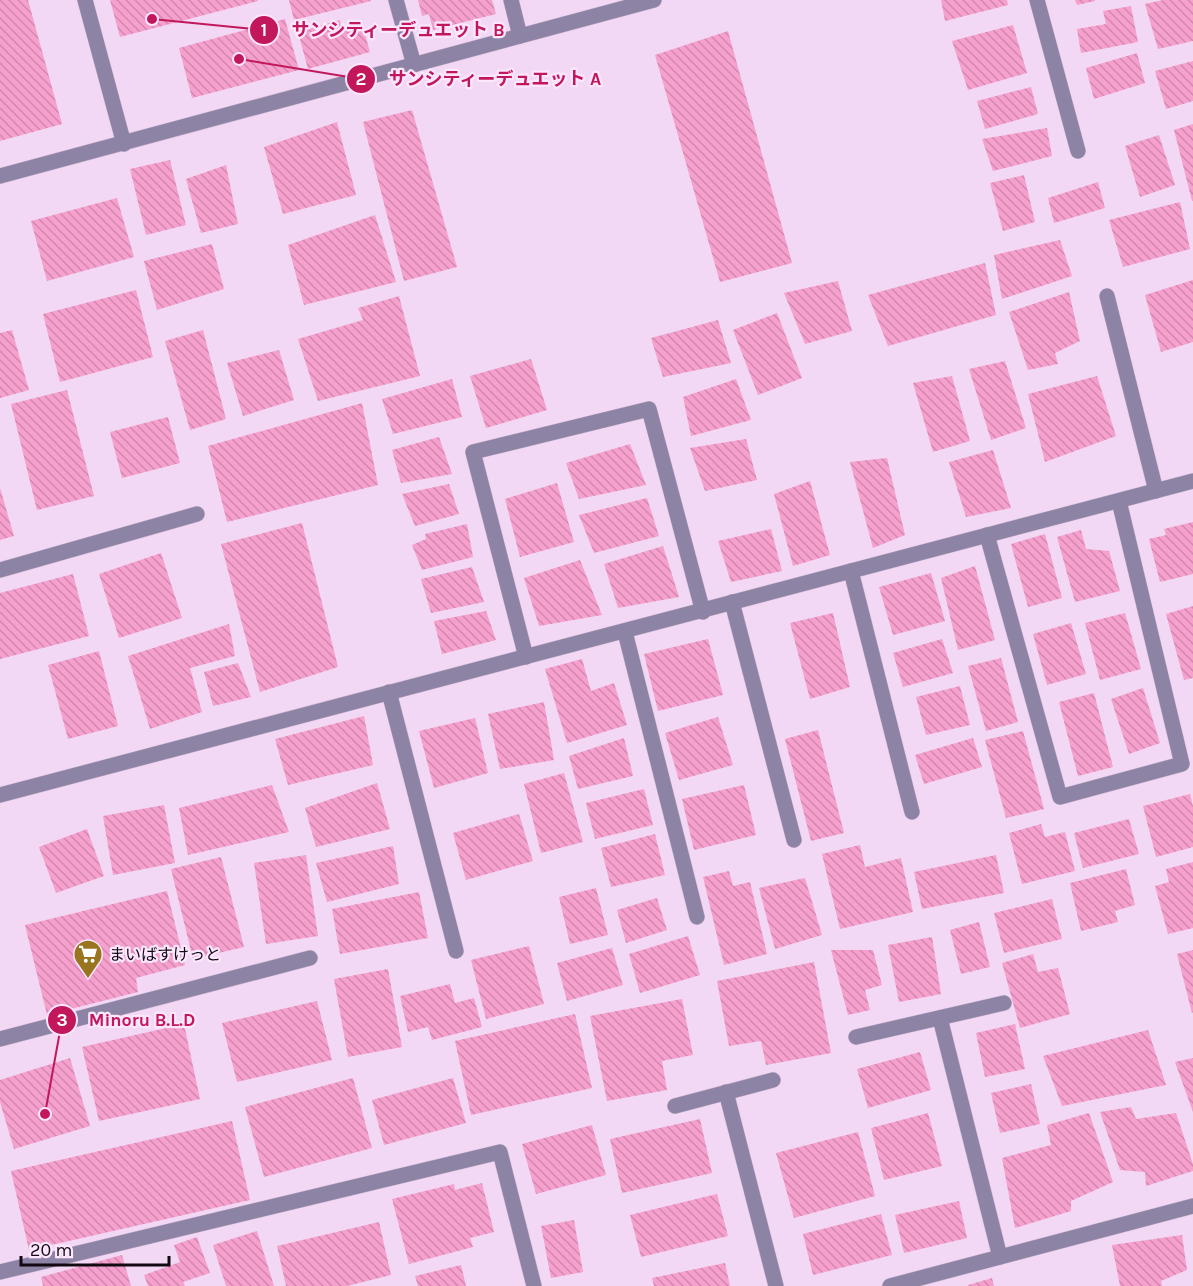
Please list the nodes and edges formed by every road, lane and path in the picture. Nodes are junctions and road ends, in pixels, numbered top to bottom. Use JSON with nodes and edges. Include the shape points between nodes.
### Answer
{"nodes":[{"id":1,"x":85,"y":0,"type":"edge"},
{"id":2,"x":396,"y":0,"type":"edge"},
{"id":3,"x":511,"y":0,"type":"edge"},
{"id":4,"x":654,"y":0,"type":"edge"},
{"id":5,"x":1037,"y":0,"type":"edge"},
{"id":6,"x":520,"y":36,"type":"junction"},
{"id":7,"x":414,"y":65,"type":"junction"},
{"id":8,"x":124,"y":144,"type":"junction"},
{"id":9,"x":1078,"y":151,"type":"dead end"},
{"id":10,"x":0,"y":176,"type":"edge"},
{"id":11,"x":1107,"y":296,"type":"dead end"},
{"id":12,"x":1193,"y":481,"type":"edge"},
{"id":13,"x":1156,"y":491,"type":"junction"},
{"id":14,"x":1119,"y":501,"type":"junction"},
{"id":15,"x":197,"y":514,"type":"dead end"},
{"id":16,"x":987,"y":535,"type":"junction"},
{"id":17,"x":0,"y":570,"type":"edge"},
{"id":18,"x":850,"y":571,"type":"junction"},
{"id":19,"x":732,"y":602,"type":"junction"},
{"id":20,"x":703,"y":612,"type":"junction"},
{"id":21,"x":625,"y":632,"type":"junction"},
{"id":22,"x":526,"y":657,"type":"junction"},
{"id":23,"x":389,"y":692,"type":"junction"},
{"id":24,"x":0,"y":795,"type":"edge"},
{"id":25,"x":912,"y":812,"type":"dead end"},
{"id":26,"x":794,"y":840,"type":"dead end"},
{"id":27,"x":697,"y":917,"type":"dead end"},
{"id":28,"x":456,"y":951,"type":"dead end"},
{"id":29,"x":310,"y":958,"type":"dead end"},
{"id":30,"x":1004,"y":1003,"type":"dead end"},
{"id":31,"x":940,"y":1018,"type":"junction"},
{"id":32,"x":856,"y":1036,"type":"dead end"},
{"id":33,"x":0,"y":1039,"type":"edge"},
{"id":34,"x":773,"y":1080,"type":"dead end"},
{"id":35,"x":726,"y":1092,"type":"junction"},
{"id":36,"x":675,"y":1106,"type":"dead end"},
{"id":37,"x":1193,"y":1206,"type":"edge"},
{"id":38,"x":1000,"y":1257,"type":"junction"},
{"id":39,"x":0,"y":1272,"type":"edge"},
{"id":40,"x":534,"y":1286,"type":"edge"},
{"id":41,"x":776,"y":1286,"type":"edge"},
{"id":42,"x":890,"y":1286,"type":"edge"}],
"edges":[{"from":1,"to":8,"type":"street"},
{"from":2,"to":7,"type":"street"},
{"from":3,"to":6,"type":"street"},
{"from":4,"to":6,"type":"street"},
{"from":5,"to":9,"type":"street"},
{"from":6,"to":7,"type":"street"},
{"from":7,"to":8,"type":"street"},
{"from":8,"to":10,"type":"street"},
{"from":11,"to":13,"type":"street"},
{"from":12,"to":13,"type":"street"},
{"from":13,"to":14,"type":"street"},
{"from":14,"to":16,"type":"street"},
{"from":14,"to":16,"type":"street","via":[[1182,764],[1060,797]]},
{"from":15,"to":17,"type":"street"},
{"from":16,"to":18,"type":"street"},
{"from":18,"to":19,"type":"street"},
{"from":18,"to":25,"type":"street"},
{"from":19,"to":20,"type":"street"},
{"from":19,"to":26,"type":"street"},
{"from":20,"to":21,"type":"street"},
{"from":20,"to":22,"type":"street","via":[[649,409],[473,452]]},
{"from":21,"to":22,"type":"street"},
{"from":21,"to":27,"type":"street"},
{"from":22,"to":23,"type":"street"},
{"from":23,"to":24,"type":"street"},
{"from":23,"to":28,"type":"street"},
{"from":29,"to":33,"type":"street"},
{"from":30,"to":31,"type":"street"},
{"from":31,"to":32,"type":"street"},
{"from":31,"to":38,"type":"street"},
{"from":34,"to":35,"type":"street"},
{"from":35,"to":36,"type":"street"},
{"from":35,"to":41,"type":"street"},
{"from":37,"to":38,"type":"street"},
{"from":38,"to":42,"type":"street"},
{"from":39,"to":40,"type":"street","via":[[500,1152]]}]}
